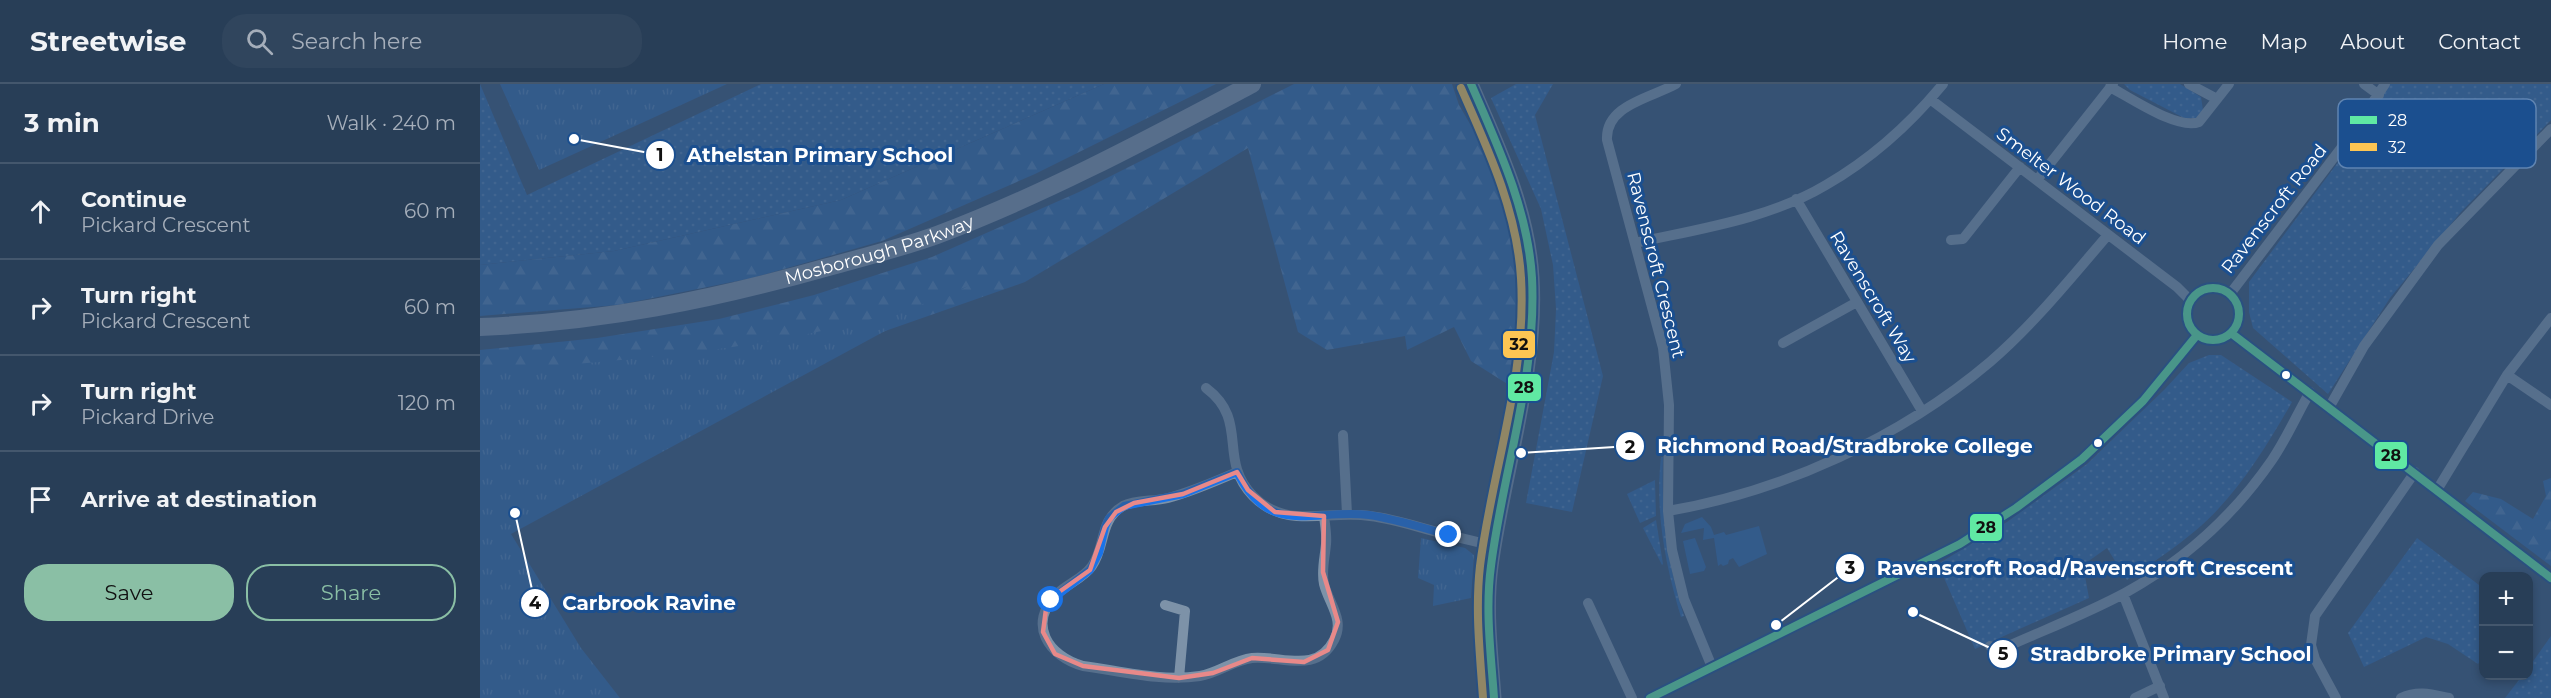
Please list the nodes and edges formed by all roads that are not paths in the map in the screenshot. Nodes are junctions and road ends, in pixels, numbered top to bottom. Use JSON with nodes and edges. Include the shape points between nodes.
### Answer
{"nodes":[{"id":1,"x":1252,"y":84,"type":"edge"},
{"id":2,"x":1471,"y":84,"type":"edge"},
{"id":3,"x":1676,"y":84,"type":"edge"},
{"id":4,"x":1943,"y":84,"type":"edge"},
{"id":5,"x":2188,"y":84,"type":"edge"},
{"id":6,"x":2229,"y":84,"type":"edge"},
{"id":7,"x":2364,"y":84,"type":"edge"},
{"id":8,"x":2385,"y":84,"type":"edge"},
{"id":9,"x":2112,"y":85,"type":"edge"},
{"id":10,"x":2379,"y":95,"type":"junction"},
{"id":11,"x":1930,"y":99,"type":"junction"},
{"id":12,"x":2217,"y":99,"type":"junction"},
{"id":13,"x":2376,"y":99,"type":"edge"},
{"id":14,"x":2551,"y":129,"type":"edge"},
{"id":15,"x":2536,"y":144,"type":"edge"},
{"id":16,"x":2338,"y":153,"type":"edge"},
{"id":17,"x":2020,"y":167,"type":"junction"},
{"id":18,"x":2513,"y":168,"type":"edge"},
{"id":19,"x":2037,"y":180,"type":"junction"},
{"id":20,"x":1796,"y":199,"type":"junction"},
{"id":21,"x":2107,"y":236,"type":"junction"},
{"id":22,"x":1951,"y":240,"type":"dead end"},
{"id":23,"x":1635,"y":243,"type":"junction"},
{"id":24,"x":2230,"y":294,"type":"junction"},
{"id":25,"x":2190,"y":301,"type":"junction"},
{"id":26,"x":1857,"y":302,"type":"junction"},
{"id":27,"x":2551,"y":318,"type":"edge"},
{"id":28,"x":480,"y":327,"type":"edge"},
{"id":29,"x":2231,"y":333,"type":"junction"},
{"id":30,"x":2197,"y":335,"type":"junction"},
{"id":31,"x":1783,"y":343,"type":"dead end"},
{"id":32,"x":2507,"y":375,"type":"junction"},
{"id":33,"x":1206,"y":388,"type":"dead end"},
{"id":34,"x":2310,"y":392,"type":"junction"},
{"id":35,"x":2551,"y":405,"type":"edge"},
{"id":36,"x":2330,"y":406,"type":"junction"},
{"id":37,"x":1922,"y":411,"type":"junction"},
{"id":38,"x":1343,"y":435,"type":"dead end"},
{"id":39,"x":1237,"y":472,"type":"junction"},
{"id":40,"x":2415,"y":472,"type":"junction"},
{"id":41,"x":2437,"y":490,"type":"junction"},
{"id":42,"x":1668,"y":511,"type":"junction"},
{"id":43,"x":1347,"y":514,"type":"junction"},
{"id":44,"x":1324,"y":516,"type":"junction"},
{"id":45,"x":1494,"y":547,"type":"junction"},
{"id":46,"x":2551,"y":578,"type":"edge"},
{"id":47,"x":2123,"y":594,"type":"junction"},
{"id":48,"x":1588,"y":603,"type":"dead end"},
{"id":49,"x":1165,"y":605,"type":"dead end"},
{"id":50,"x":1989,"y":646,"type":"dead end"},
{"id":51,"x":1712,"y":667,"type":"junction"},
{"id":52,"x":1179,"y":678,"type":"junction"},
{"id":53,"x":2160,"y":686,"type":"junction"},
{"id":54,"x":1494,"y":698,"type":"edge"},
{"id":55,"x":1632,"y":698,"type":"edge"},
{"id":56,"x":1650,"y":698,"type":"edge"},
{"id":57,"x":2135,"y":698,"type":"edge"},
{"id":58,"x":2164,"y":698,"type":"edge"},
{"id":59,"x":2336,"y":698,"type":"edge"},
{"id":60,"x":2401,"y":698,"type":"edge"},
{"id":61,"x":2449,"y":698,"type":"edge"}],
"edges":[{"from":1,"to":28,"type":"highway","name":"Mosborough Parkway","via":[[1148,139],[936,235],[741,292],[613,317]]},
{"from":2,"to":45,"type":"main road","via":[[1519,203],[1532,279],[1533,312],[1523,393]]},
{"from":3,"to":23,"type":"street","name":"Ravenscroft Crescent","via":[[1621,110],[1607,132]]},
{"from":4,"to":11,"type":"street"},
{"from":5,"to":12,"type":"street"},
{"from":6,"to":12,"type":"street"},
{"from":7,"to":10,"type":"street"},
{"from":8,"to":10,"type":"street","name":"Ravenscroft Road"},
{"from":9,"to":12,"type":"street","via":[[2184,124],[2199,122]]},
{"from":9,"to":19,"type":"street"},
{"from":10,"to":13,"type":"street","name":"Ravenscroft Road"},
{"from":11,"to":17,"type":"street","name":"Smelter Wood Road"},
{"from":11,"to":20,"type":"street","via":[[1867,158],[1826,186]]},
{"from":14,"to":15,"type":"street"},
{"from":16,"to":24,"type":"street","name":"Ravenscroft Road"},
{"from":17,"to":19,"type":"street","name":"Smelter Wood Road"},
{"from":17,"to":22,"type":"street","via":[[1964,239]]},
{"from":18,"to":36,"type":"street","via":[[2438,245],[2364,346]]},
{"from":19,"to":21,"type":"street","name":"Smelter Wood Road"},
{"from":20,"to":23,"type":"street","via":[[1760,213]]},
{"from":20,"to":26,"type":"street","name":"Ravenscroft Way"},
{"from":21,"to":25,"type":"street","name":"Smelter Wood Road","via":[[2177,287]]},
{"from":21,"to":37,"type":"street","via":[[2025,329],[1989,362]]},
{"from":23,"to":42,"type":"street","name":"Ravenscroft Crescent","via":[[1664,356],[1669,405]]},
{"from":24,"to":25,"type":"street","via":[[2207,289]]},
{"from":24,"to":29,"type":"street","via":[[2239,312]]},
{"from":25,"to":30,"type":"street","via":[[2187,318]]},
{"from":26,"to":31,"type":"street"},
{"from":26,"to":37,"type":"street","name":"Ravenscroft Way"},
{"from":27,"to":32,"type":"street"},
{"from":29,"to":30,"type":"street","via":[[2213,340]]},
{"from":29,"to":34,"type":"street"},
{"from":30,"to":51,"type":"street","via":[[2143,400],[2082,459],[2016,508],[1960,544]]},
{"from":32,"to":35,"type":"street"},
{"from":32,"to":41,"type":"street"},
{"from":33,"to":39,"type":"street","via":[[1225,407],[1232,424]]},
{"from":34,"to":36,"type":"street"},
{"from":34,"to":47,"type":"street","via":[[2273,459],[2242,499],[2212,531],[2172,563]]},
{"from":36,"to":40,"type":"street"},
{"from":37,"to":42,"type":"street","via":[[1815,468]]},
{"from":38,"to":43,"type":"street"},
{"from":39,"to":44,"type":"street","via":[[1255,498],[1275,512],[1291,517]]},
{"from":39,"to":52,"type":"street","via":[[1183,494],[1124,506],[1109,518],[1090,570],[1059,592],[1046,609],[1043,632],[1062,659],[1083,666]]},
{"from":40,"to":41,"type":"street"},
{"from":40,"to":59,"type":"street","via":[[2315,615],[2311,645]]},
{"from":41,"to":46,"type":"street"},
{"from":42,"to":51,"type":"street","name":"Ravenscroft Crescent","via":[[1672,550],[1684,598]]},
{"from":43,"to":44,"type":"street"},
{"from":43,"to":45,"type":"street","via":[[1389,519]]},
{"from":44,"to":52,"type":"street","via":[[1324,585],[1338,622],[1338,632],[1328,650],[1304,662],[1252,658],[1213,673]]},
{"from":45,"to":54,"type":"main road","via":[[1488,597]]},
{"from":47,"to":50,"type":"street","via":[[2004,648]]},
{"from":47,"to":53,"type":"street"},
{"from":48,"to":55,"type":"street"},
{"from":49,"to":52,"type":"street","via":[[1185,611]]},
{"from":51,"to":56,"type":"street"},
{"from":53,"to":57,"type":"street"},
{"from":53,"to":58,"type":"street"},
{"from":60,"to":61,"type":"street","via":[[2415,692]]}]}
